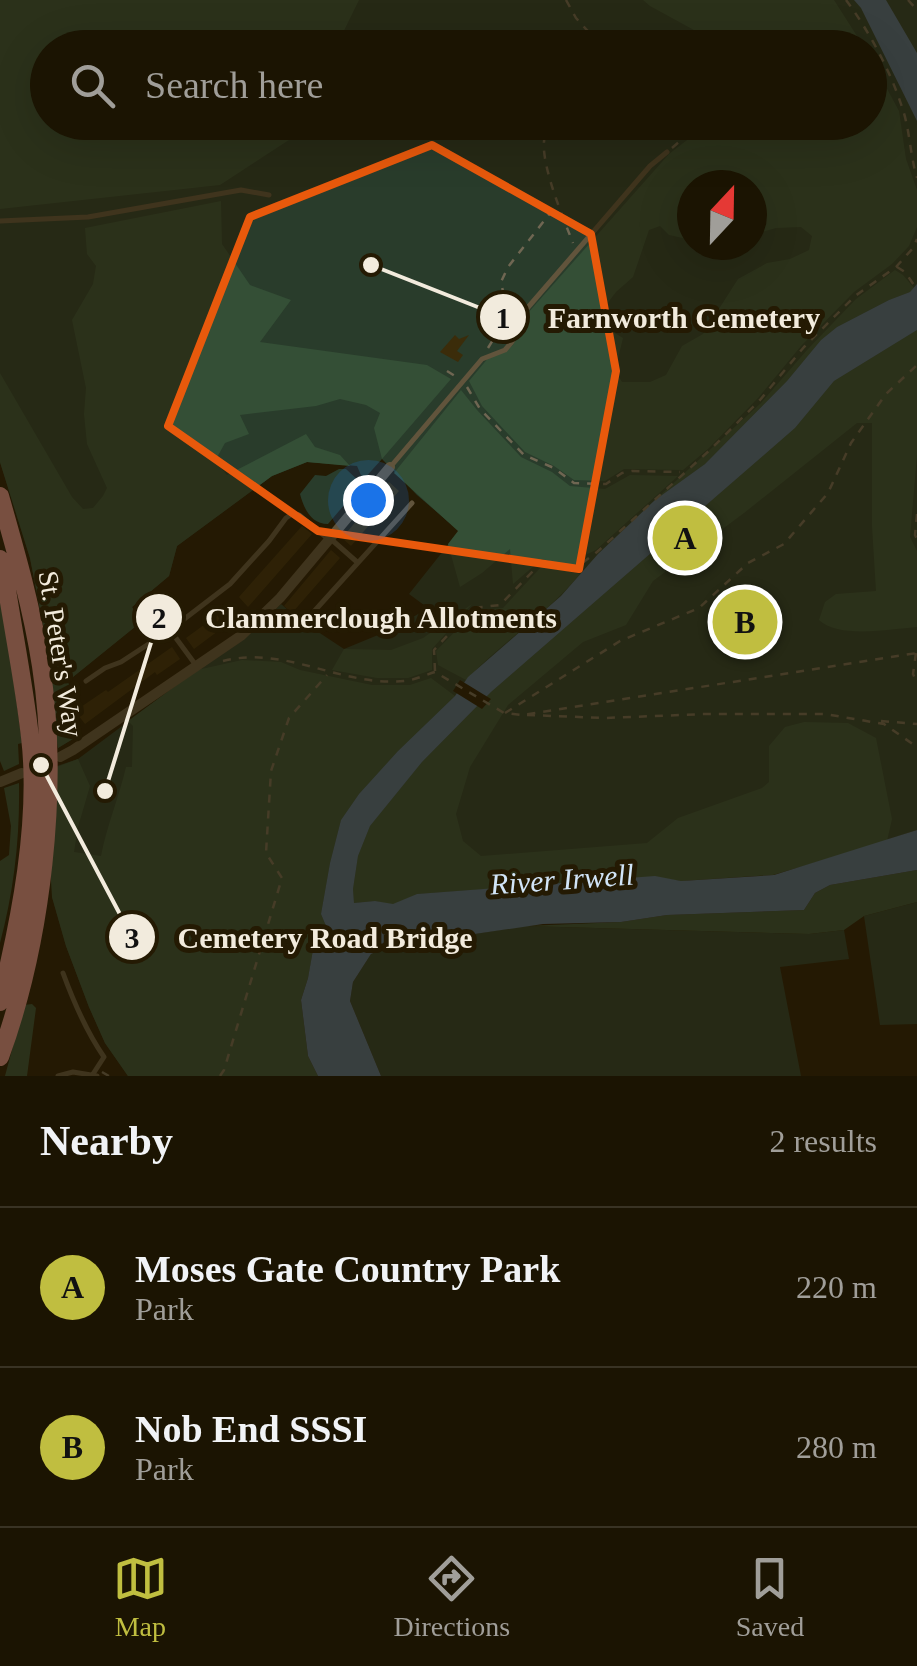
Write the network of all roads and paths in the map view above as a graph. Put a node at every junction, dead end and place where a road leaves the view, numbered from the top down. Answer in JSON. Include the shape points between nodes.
{"nodes":[{"id":1,"x":566,"y":0,"type":"edge"},
{"id":2,"x":846,"y":0,"type":"edge"},
{"id":3,"x":908,"y":0,"type":"edge"},
{"id":4,"x":917,"y":10,"type":"edge"},
{"id":5,"x":587,"y":30,"type":"edge"},
{"id":6,"x":865,"y":30,"type":"edge"},
{"id":7,"x":887,"y":73,"type":"edge"},
{"id":8,"x":544,"y":140,"type":"edge"},
{"id":9,"x":681,"y":140,"type":"edge"},
{"id":10,"x":668,"y":152,"type":"joint"},
{"id":11,"x":917,"y":178,"type":"edge"},
{"id":12,"x":270,"y":195,"type":"dead end"},
{"id":13,"x":558,"y":203,"type":"junction"},
{"id":14,"x":0,"y":220,"type":"edge"},
{"id":15,"x":917,"y":239,"type":"edge"},
{"id":16,"x":576,"y":250,"type":"junction"},
{"id":17,"x":896,"y":266,"type":"junction"},
{"id":18,"x":916,"y":288,"type":"edge"},
{"id":19,"x":524,"y":312,"type":"junction"},
{"id":20,"x":501,"y":327,"type":"junction"},
{"id":21,"x":482,"y":358,"type":"junction"},
{"id":22,"x":917,"y":365,"type":"edge"},
{"id":23,"x":446,"y":370,"type":"dead end"},
{"id":24,"x":463,"y":381,"type":"junction"},
{"id":25,"x":390,"y":467,"type":"joint"},
{"id":26,"x":684,"y":472,"type":"junction"},
{"id":27,"x":0,"y":496,"type":"edge"},
{"id":28,"x":412,"y":503,"type":"dead end"},
{"id":29,"x":917,"y":514,"type":"edge"},
{"id":30,"x":329,"y":538,"type":"junction"},
{"id":31,"x":917,"y":538,"type":"edge"},
{"id":32,"x":0,"y":559,"type":"edge"},
{"id":33,"x":358,"y":563,"type":"junction"},
{"id":34,"x":309,"y":617,"type":"dead end"},
{"id":35,"x":170,"y":630,"type":"junction"},
{"id":36,"x":917,"y":653,"type":"edge"},
{"id":37,"x":197,"y":666,"type":"junction"},
{"id":38,"x":328,"y":672,"type":"junction"},
{"id":39,"x":435,"y":672,"type":"junction"},
{"id":40,"x":86,"y":682,"type":"dead end"},
{"id":41,"x":917,"y":683,"type":"edge"},
{"id":42,"x":504,"y":713,"type":"junction"},
{"id":43,"x":522,"y":715,"type":"junction"},
{"id":44,"x":875,"y":721,"type":"junction"},
{"id":45,"x":917,"y":724,"type":"edge"},
{"id":46,"x":39,"y":735,"type":"junction"},
{"id":47,"x":917,"y":748,"type":"edge"},
{"id":48,"x":60,"y":757,"type":"dead end"},
{"id":49,"x":22,"y":773,"type":"dead end"},
{"id":50,"x":2,"y":778,"type":"edge"},
{"id":51,"x":41,"y":794,"type":"junction"},
{"id":52,"x":63,"y":973,"type":"dead end"},
{"id":53,"x":0,"y":1002,"type":"edge"},
{"id":54,"x":0,"y":1057,"type":"edge"},
{"id":55,"x":95,"y":1075,"type":"edge"},
{"id":56,"x":58,"y":1076,"type":"edge"},
{"id":57,"x":220,"y":1076,"type":"edge"}],
"edges":[{"from":1,"to":5,"type":"path"},
{"from":2,"to":6,"type":"path"},
{"from":3,"to":4,"type":"path"},
{"from":7,"to":11,"type":"path","via":[[903,109]]},
{"from":8,"to":13,"type":"path"},
{"from":9,"to":10,"type":"path"},
{"from":10,"to":16,"type":"lane"},
{"from":12,"to":14,"type":"lane","via":[[240,190],[88,217]]},
{"from":13,"to":16,"type":"path"},
{"from":13,"to":20,"type":"path","via":[[501,282]]},
{"from":15,"to":17,"type":"path"},
{"from":16,"to":19,"type":"lane"},
{"from":17,"to":18,"type":"path"},
{"from":17,"to":26,"type":"path","via":[[855,296]]},
{"from":19,"to":20,"type":"path"},
{"from":19,"to":21,"type":"lane","via":[[511,343]]},
{"from":20,"to":21,"type":"path"},
{"from":21,"to":24,"type":"lane"},
{"from":22,"to":42,"type":"path","via":[[886,394],[851,443],[828,493],[784,544],[748,563],[699,608],[620,641]]},
{"from":23,"to":24,"type":"path"},
{"from":24,"to":25,"type":"lane"},
{"from":24,"to":26,"type":"path","via":[[524,455],[574,483],[606,484],[622,472]]},
{"from":25,"to":30,"type":"street"},
{"from":26,"to":39,"type":"path","via":[[572,570],[540,565],[500,605],[473,608],[434,650]]},
{"from":27,"to":46,"type":"highway","name":"St. Peter's Way","via":[[41,668]]},
{"from":28,"to":33,"type":"lane"},
{"from":29,"to":31,"type":"path"},
{"from":30,"to":33,"type":"lane"},
{"from":30,"to":35,"type":"lane","via":[[292,514],[230,584]]},
{"from":30,"to":37,"type":"street","via":[[242,635]]},
{"from":32,"to":46,"type":"highway","name":"St. Peter's Way"},
{"from":33,"to":34,"type":"lane"},
{"from":35,"to":37,"type":"lane"},
{"from":35,"to":40,"type":"lane"},
{"from":36,"to":41,"type":"path"},
{"from":36,"to":43,"type":"path"},
{"from":37,"to":38,"type":"path","via":[[241,656],[284,658]]},
{"from":37,"to":48,"type":"street"},
{"from":38,"to":39,"type":"path","via":[[377,682]]},
{"from":38,"to":57,"type":"path","via":[[289,718],[271,772],[266,853],[282,878]]},
{"from":39,"to":42,"type":"path"},
{"from":42,"to":43,"type":"path"},
{"from":43,"to":44,"type":"path","via":[[825,714]]},
{"from":44,"to":45,"type":"path"},
{"from":44,"to":47,"type":"path"},
{"from":46,"to":51,"type":"highway","name":"St. Peter's Way"},
{"from":49,"to":50,"type":"street"},
{"from":51,"to":53,"type":"highway","name":"St. Peter's Way"},
{"from":51,"to":54,"type":"highway","name":"St. Peter's Way","via":[[38,906]]},
{"from":52,"to":55,"type":"lane","via":[[104,1057]]},
{"from":55,"to":56,"type":"lane"}]}
